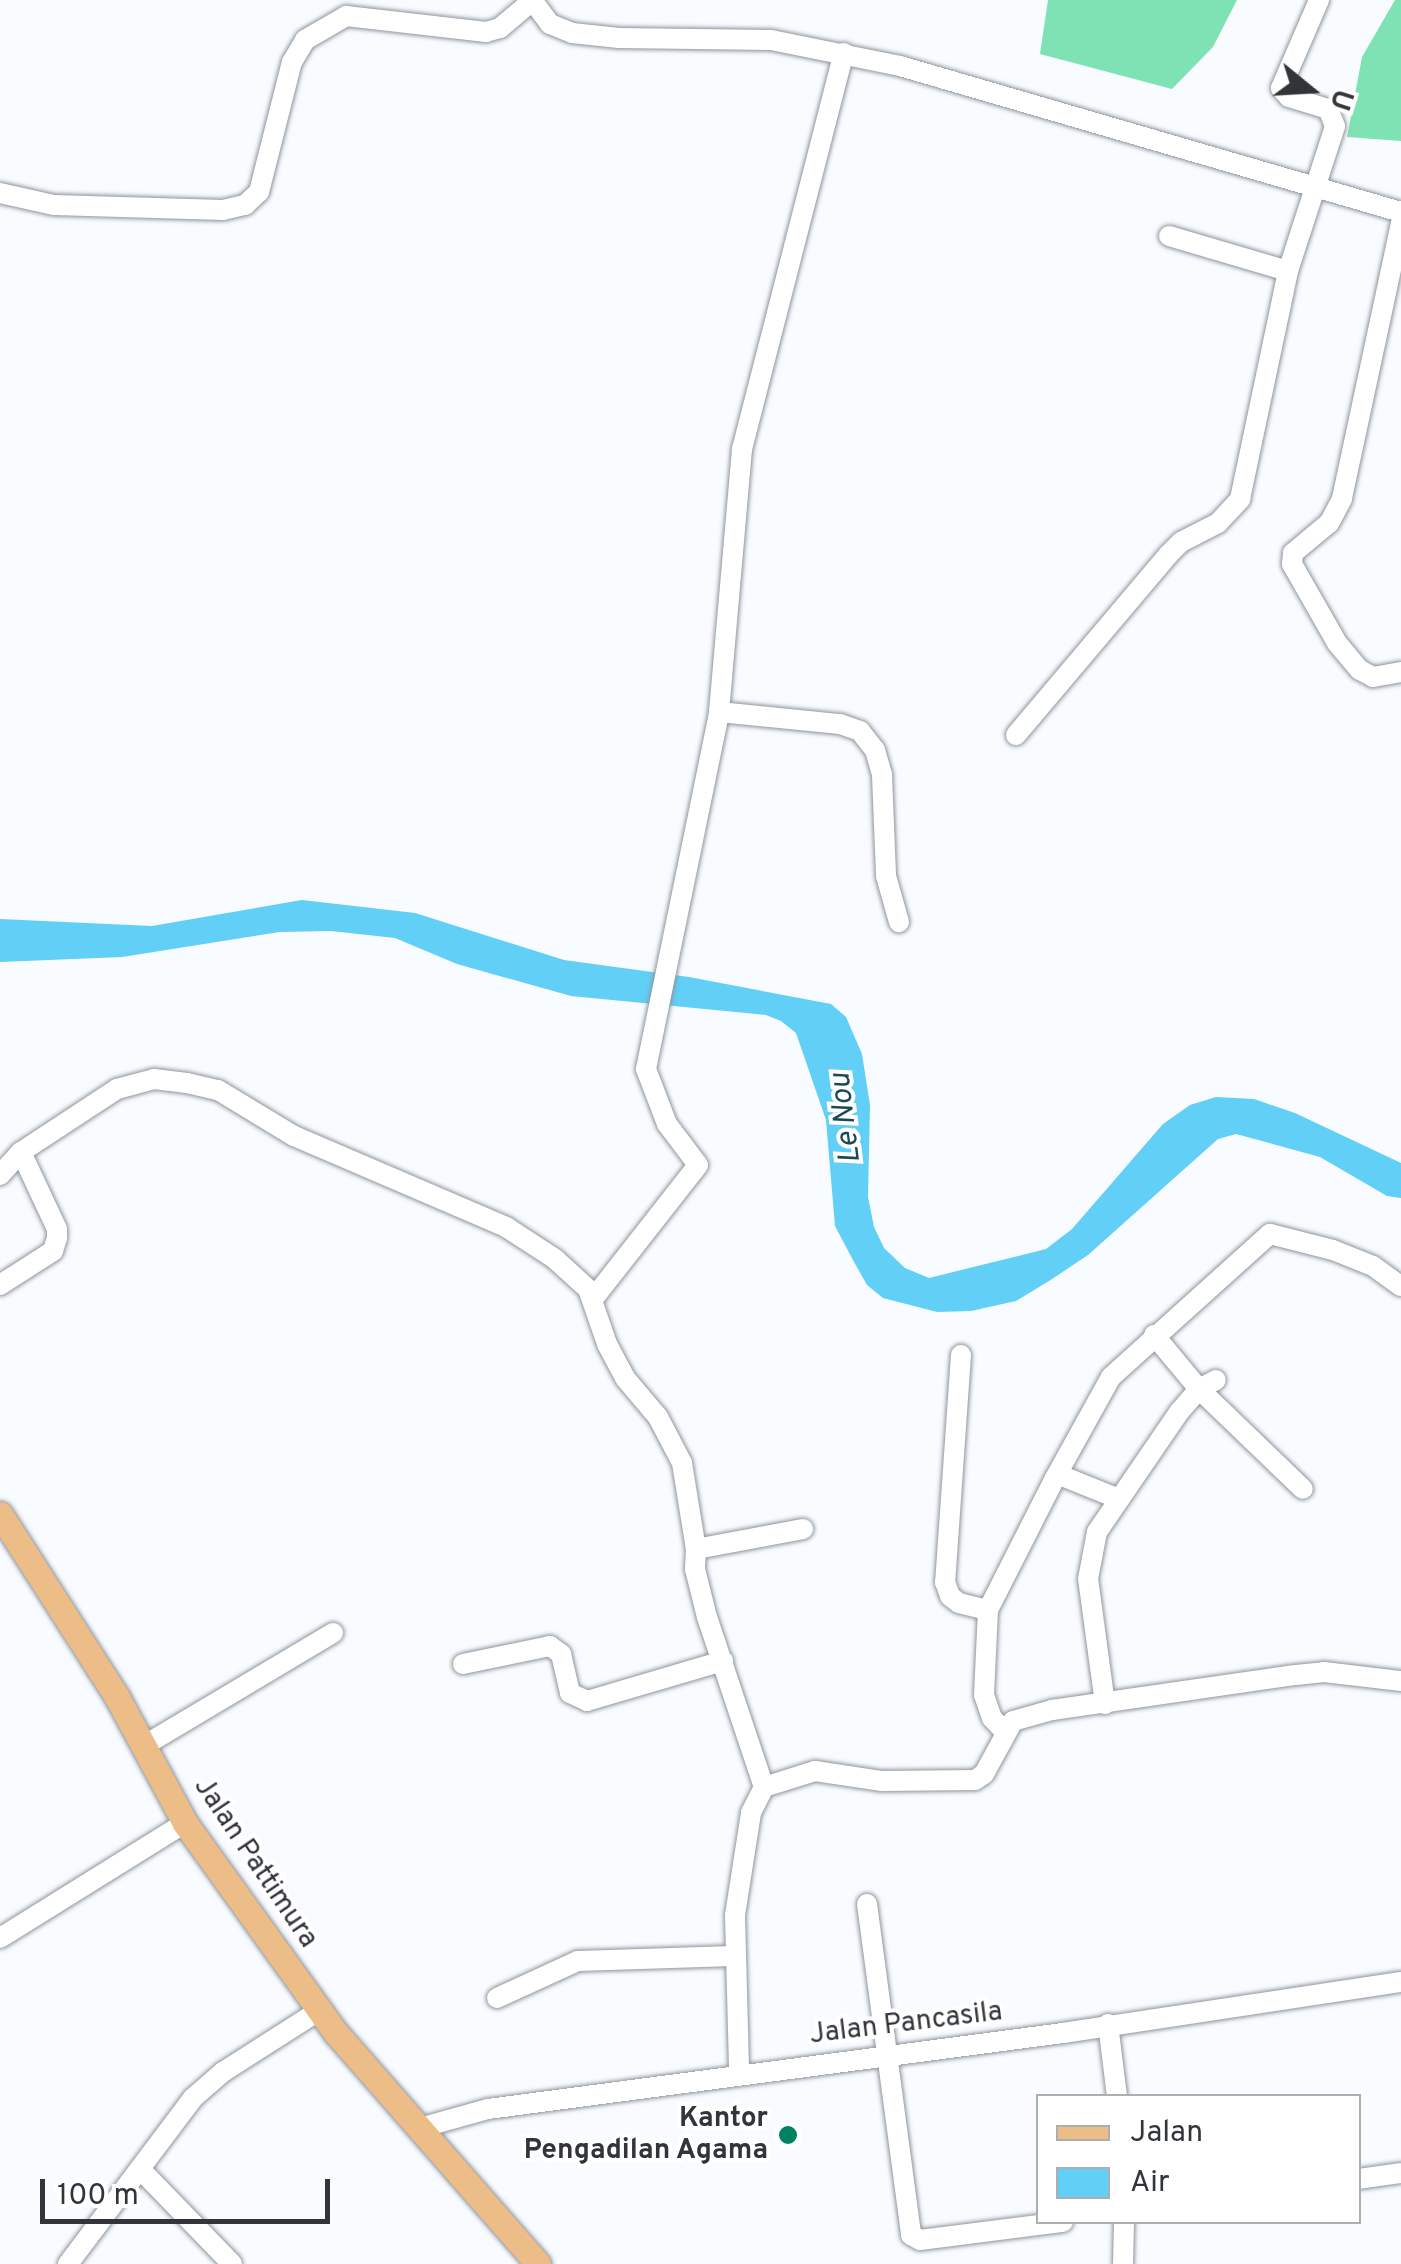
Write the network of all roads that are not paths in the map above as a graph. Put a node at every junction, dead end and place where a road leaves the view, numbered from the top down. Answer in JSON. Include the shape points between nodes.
{"nodes":[{"id":1,"x":1319,"y":0,"type":"edge"},
{"id":2,"x":532,"y":1,"type":"edge"},
{"id":3,"x":844,"y":53,"type":"junction"},
{"id":4,"x":1312,"y":188,"type":"junction"},
{"id":5,"x":0,"y":193,"type":"edge"},
{"id":6,"x":1401,"y":212,"type":"edge"},
{"id":7,"x":1401,"y":223,"type":"edge"},
{"id":8,"x":1169,"y":236,"type":"dead end"},
{"id":9,"x":1288,"y":271,"type":"junction"},
{"id":10,"x":1401,"y":672,"type":"edge"},
{"id":11,"x":719,"y":712,"type":"junction"},
{"id":12,"x":1016,"y":735,"type":"dead end"},
{"id":13,"x":899,"y":922,"type":"dead end"},
{"id":14,"x":21,"y":1152,"type":"junction"},
{"id":15,"x":0,"y":1175,"type":"edge"},
{"id":16,"x":0,"y":1285,"type":"edge"},
{"id":17,"x":1401,"y":1286,"type":"edge"},
{"id":18,"x":594,"y":1300,"type":"junction"},
{"id":19,"x":1154,"y":1335,"type":"junction"},
{"id":20,"x":962,"y":1355,"type":"dead end"},
{"id":21,"x":1208,"y":1384,"type":"junction"},
{"id":22,"x":1055,"y":1478,"type":"junction"},
{"id":23,"x":1303,"y":1490,"type":"dead end"},
{"id":24,"x":1119,"y":1499,"type":"junction"},
{"id":25,"x":0,"y":1515,"type":"edge"},
{"id":26,"x":803,"y":1529,"type":"dead end"},
{"id":27,"x":696,"y":1549,"type":"junction"},
{"id":28,"x":988,"y":1610,"type":"junction"},
{"id":29,"x":333,"y":1632,"type":"dead end"},
{"id":30,"x":723,"y":1661,"type":"junction"},
{"id":31,"x":463,"y":1664,"type":"dead end"},
{"id":32,"x":1401,"y":1681,"type":"edge"},
{"id":33,"x":1105,"y":1704,"type":"junction"},
{"id":34,"x":1004,"y":1731,"type":"junction"},
{"id":35,"x":145,"y":1745,"type":"junction"},
{"id":36,"x":764,"y":1787,"type":"junction"},
{"id":37,"x":185,"y":1823,"type":"junction"},
{"id":38,"x":867,"y":1904,"type":"dead end"},
{"id":39,"x":0,"y":1938,"type":"edge"},
{"id":40,"x":734,"y":1956,"type":"junction"},
{"id":41,"x":1401,"y":1982,"type":"edge"},
{"id":42,"x":498,"y":1998,"type":"dead end"},
{"id":43,"x":320,"y":2010,"type":"junction"},
{"id":44,"x":1108,"y":2024,"type":"junction"},
{"id":45,"x":889,"y":2054,"type":"junction"},
{"id":46,"x":739,"y":2072,"type":"junction"},
{"id":47,"x":1116,"y":2094,"type":"edge"},
{"id":48,"x":420,"y":2128,"type":"junction"},
{"id":49,"x":140,"y":2168,"type":"junction"},
{"id":50,"x":1401,"y":2173,"type":"edge"},
{"id":51,"x":1361,"y":2179,"type":"edge"},
{"id":52,"x":1045,"y":2224,"type":"edge"},
{"id":53,"x":1124,"y":2224,"type":"edge"},
{"id":54,"x":68,"y":2264,"type":"edge"},
{"id":55,"x":232,"y":2264,"type":"edge"},
{"id":56,"x":538,"y":2264,"type":"edge"},
{"id":57,"x":1123,"y":2264,"type":"edge"}],
"edges":[{"from":1,"to":4,"type":"street","via":[[1281,88],[1335,118]]},
{"from":2,"to":3,"type":"street","via":[[550,24],[572,33],[771,40]]},
{"from":2,"to":5,"type":"street","via":[[486,32],[346,16],[305,40],[292,62],[259,192],[246,206],[54,205]]},
{"from":3,"to":4,"type":"street"},
{"from":3,"to":11,"type":"street","via":[[742,448]]},
{"from":4,"to":6,"type":"street"},
{"from":4,"to":9,"type":"street"},
{"from":7,"to":10,"type":"street","via":[[1342,499],[1329,523],[1293,553],[1292,564],[1360,670],[1373,677]]},
{"from":8,"to":9,"type":"street"},
{"from":9,"to":12,"type":"street","via":[[1240,499],[1218,523],[1168,555]]},
{"from":11,"to":13,"type":"street","via":[[840,724],[860,732],[875,750],[882,775],[886,876]]},
{"from":11,"to":18,"type":"street","via":[[646,1069],[668,1124],[698,1165]]},
{"from":14,"to":15,"type":"street"},
{"from":14,"to":16,"type":"street","via":[[56,1238],[53,1251]]},
{"from":14,"to":18,"type":"street","via":[[117,1089],[154,1079],[218,1090],[294,1136],[506,1227],[554,1258]]},
{"from":17,"to":19,"type":"street","via":[[1347,1256],[1273,1233]]},
{"from":18,"to":27,"type":"street","via":[[607,1344],[682,1463]]},
{"from":19,"to":21,"type":"street"},
{"from":19,"to":22,"type":"street","via":[[1105,1384]]},
{"from":20,"to":28,"type":"street","via":[[945,1582],[959,1603]]},
{"from":21,"to":23,"type":"street"},
{"from":21,"to":24,"type":"street"},
{"from":22,"to":24,"type":"street"},
{"from":22,"to":28,"type":"street"},
{"from":24,"to":33,"type":"street","via":[[1097,1532],[1088,1580]]},
{"from":25,"to":35,"type":"main road","name":"Jalan Pattimura"},
{"from":26,"to":27,"type":"street"},
{"from":27,"to":30,"type":"street","via":[[695,1569]]},
{"from":28,"to":34,"type":"street","via":[[984,1694]]},
{"from":29,"to":35,"type":"street"},
{"from":30,"to":31,"type":"street","via":[[586,1701],[570,1693],[561,1654],[550,1646]]},
{"from":30,"to":36,"type":"street"},
{"from":32,"to":33,"type":"street","via":[[1296,1674]]},
{"from":33,"to":34,"type":"street","via":[[1052,1710]]},
{"from":34,"to":36,"type":"street","via":[[975,1780],[882,1781],[815,1772]]},
{"from":35,"to":37,"type":"main road","name":"Jalan Pattimura"},
{"from":36,"to":40,"type":"street","via":[[751,1812]]},
{"from":37,"to":39,"type":"street"},
{"from":37,"to":43,"type":"main road","name":"Jalan Pattimura"},
{"from":38,"to":45,"type":"street"},
{"from":40,"to":42,"type":"street","via":[[578,1962]]},
{"from":40,"to":46,"type":"street"},
{"from":41,"to":44,"type":"street","name":"Jalan Pancasila"},
{"from":43,"to":48,"type":"main road","name":"Jalan Pattimura"},
{"from":43,"to":49,"type":"street","via":[[206,2085]]},
{"from":44,"to":45,"type":"street","name":"Jalan Pancasila"},
{"from":44,"to":47,"type":"street"},
{"from":45,"to":46,"type":"street","name":"Jalan Pancasila"},
{"from":45,"to":52,"type":"street","via":[[914,2238]]},
{"from":46,"to":48,"type":"street","name":"Jalan Pancasila","via":[[488,2109]]},
{"from":48,"to":56,"type":"main road","name":"Jalan Pattimura"},
{"from":49,"to":54,"type":"street"},
{"from":49,"to":55,"type":"street"},
{"from":50,"to":51,"type":"street"},
{"from":53,"to":57,"type":"street"}]}
